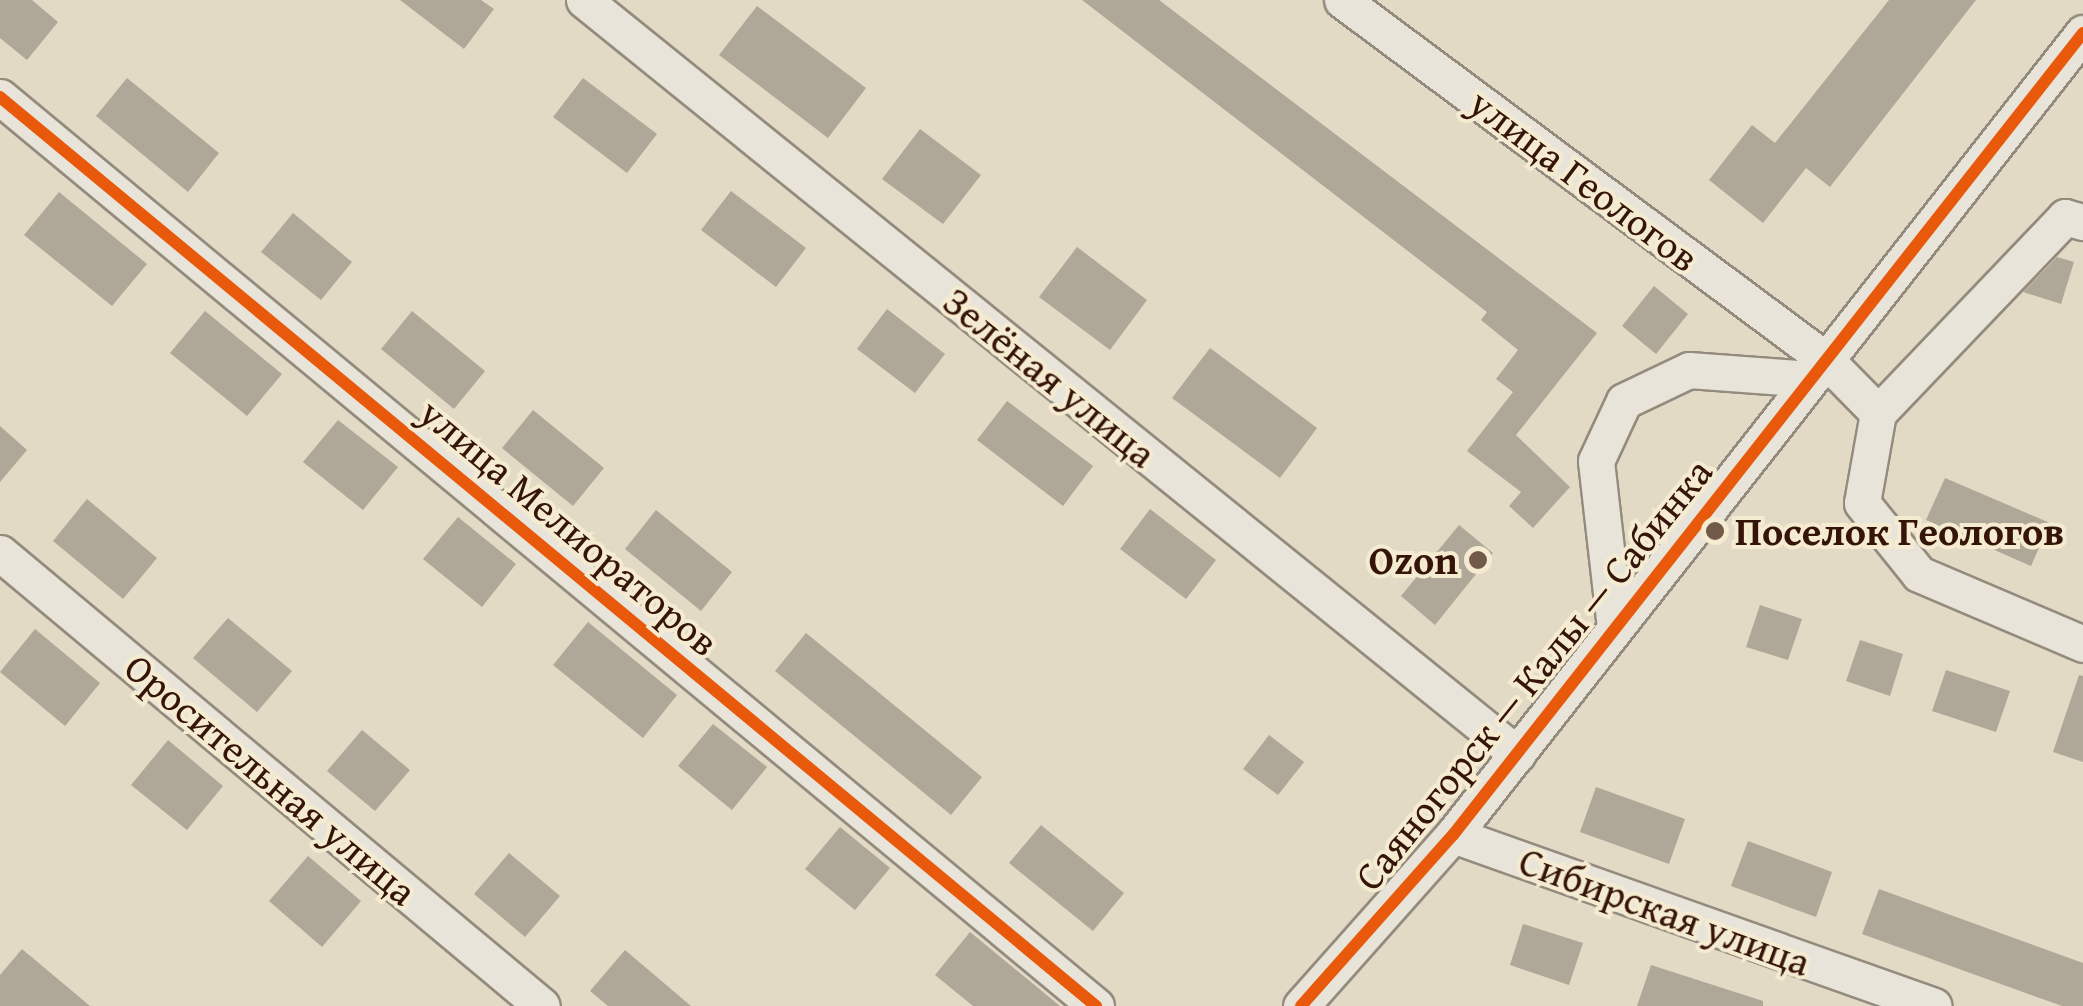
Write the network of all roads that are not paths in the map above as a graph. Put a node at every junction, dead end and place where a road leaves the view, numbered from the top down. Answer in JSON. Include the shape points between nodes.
{"nodes":[{"id":1,"x":584,"y":0,"type":"edge"},
{"id":2,"x":1342,"y":0,"type":"edge"},
{"id":3,"x":2083,"y":33,"type":"edge"},
{"id":4,"x":0,"y":98,"type":"edge"},
{"id":5,"x":2083,"y":222,"type":"edge"},
{"id":6,"x":1819,"y":369,"type":"junction"},
{"id":7,"x":1878,"y":414,"type":"junction"},
{"id":8,"x":0,"y":552,"type":"edge"},
{"id":9,"x":1616,"y":628,"type":"junction"},
{"id":10,"x":2083,"y":644,"type":"edge"},
{"id":11,"x":1516,"y":754,"type":"junction"},
{"id":12,"x":1453,"y":835,"type":"junction"},
{"id":13,"x":542,"y":1006,"type":"edge"},
{"id":14,"x":1096,"y":1006,"type":"edge"},
{"id":15,"x":1301,"y":1006,"type":"edge"},
{"id":16,"x":1934,"y":1006,"type":"edge"}],
"edges":[{"from":1,"to":11,"type":"street","name":"Зелёная улица"},
{"from":2,"to":6,"type":"street","name":"улица Геологов"},
{"from":3,"to":6,"type":"street","name":"Саяногорск — Калы — Сабинка"},
{"from":4,"to":14,"type":"street","name":"улица Мелиораторов"},
{"from":5,"to":7,"type":"street","via":[[2065,217]]},
{"from":6,"to":7,"type":"street","name":"улица Геологов"},
{"from":6,"to":9,"type":"street","name":"Саяногорск — Калы — Сабинка"},
{"from":6,"to":9,"type":"street","via":[[1690,370],[1624,401],[1596,461]]},
{"from":7,"to":10,"type":"street","via":[[1862,503],[1919,574]]},
{"from":8,"to":13,"type":"street","name":"Оросительная улица"},
{"from":9,"to":11,"type":"street","name":"Саяногорск — Калы — Сабинка"},
{"from":11,"to":12,"type":"street","name":"Саяногорск — Калы — Сабинка"},
{"from":12,"to":15,"type":"street","name":"Саяногорск — Калы — Сабинка"},
{"from":12,"to":16,"type":"street","name":"Сибирская улица"}]}
